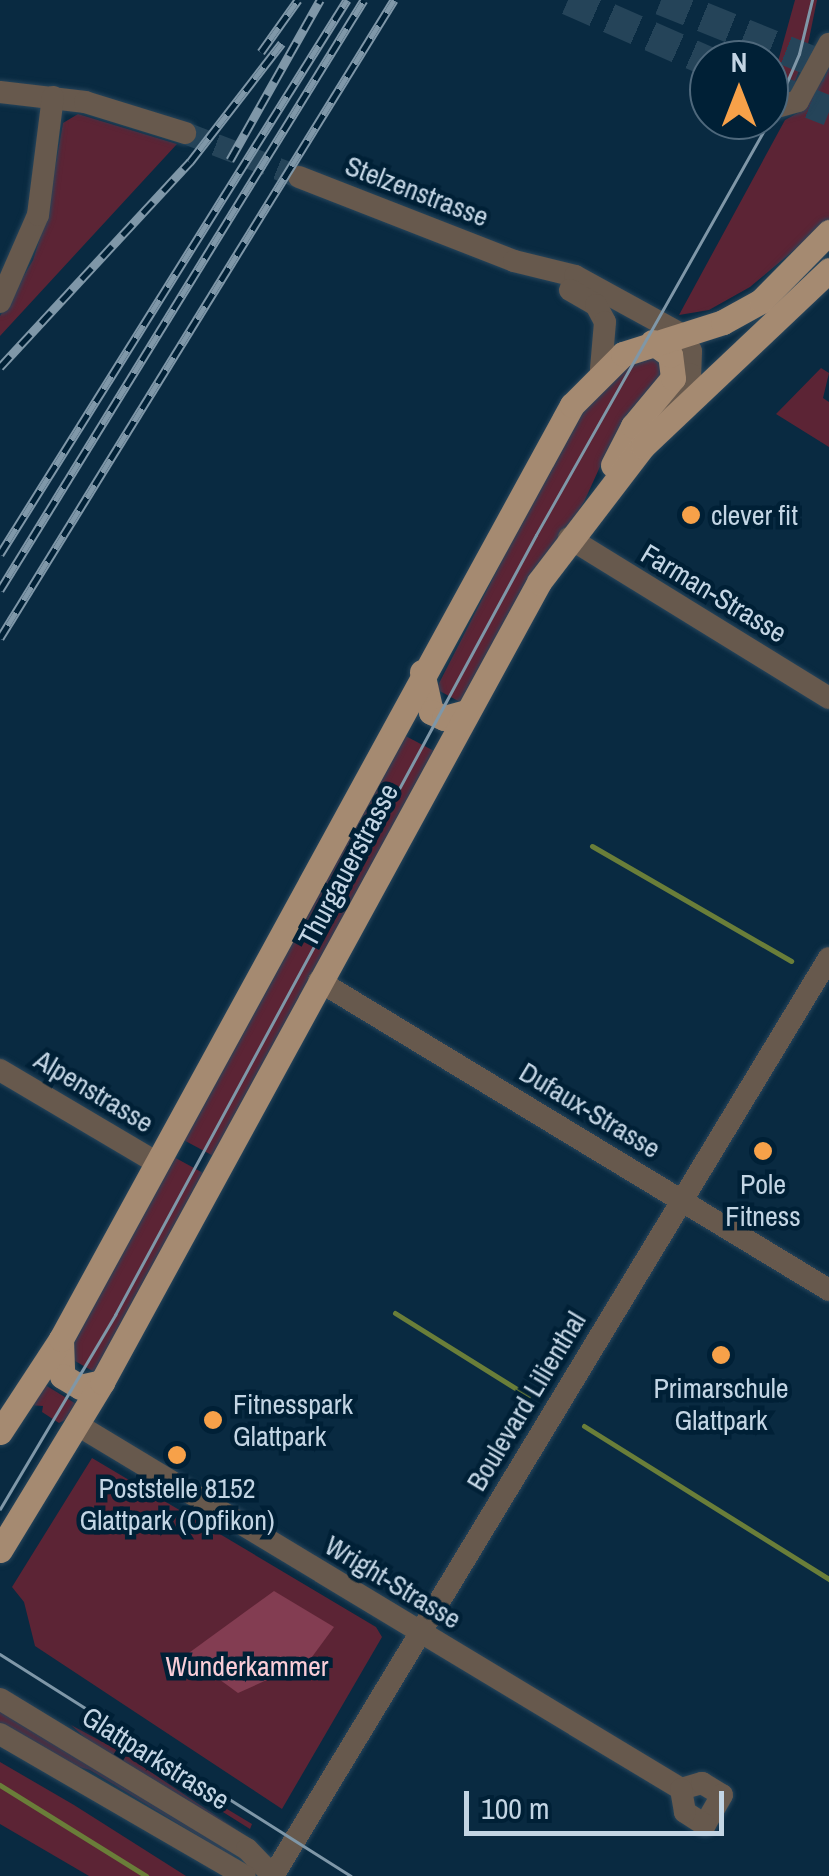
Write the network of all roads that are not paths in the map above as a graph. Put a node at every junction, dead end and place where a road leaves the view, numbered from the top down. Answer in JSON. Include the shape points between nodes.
{"nodes":[{"id":1,"x":829,"y":44,"type":"edge"},
{"id":2,"x":0,"y":92,"type":"edge"},
{"id":3,"x":53,"y":97,"type":"junction"},
{"id":4,"x":789,"y":103,"type":"edge"},
{"id":5,"x":185,"y":133,"type":"tunnel mouth"},
{"id":6,"x":299,"y":177,"type":"tunnel mouth"},
{"id":7,"x":829,"y":232,"type":"edge"},
{"id":8,"x":514,"y":261,"type":"junction"},
{"id":9,"x":829,"y":270,"type":"edge"},
{"id":10,"x":0,"y":302,"type":"edge"},
{"id":11,"x":681,"y":334,"type":"junction"},
{"id":12,"x":652,"y":342,"type":"junction"},
{"id":13,"x":602,"y":369,"type":"junction"},
{"id":14,"x":626,"y":447,"type":"junction"},
{"id":15,"x":602,"y":493,"type":"junction"},
{"id":16,"x":569,"y":538,"type":"junction"},
{"id":17,"x":422,"y":672,"type":"junction"},
{"id":18,"x":829,"y":698,"type":"edge"},
{"id":19,"x":463,"y":713,"type":"junction"},
{"id":20,"x":829,"y":958,"type":"edge"},
{"id":21,"x":319,"y":981,"type":"junction"},
{"id":22,"x":0,"y":1070,"type":"edge"},
{"id":23,"x":157,"y":1164,"type":"junction"},
{"id":24,"x":682,"y":1202,"type":"junction"},
{"id":25,"x":829,"y":1290,"type":"edge"},
{"id":26,"x":60,"y":1339,"type":"junction"},
{"id":27,"x":102,"y":1382,"type":"junction"},
{"id":28,"x":76,"y":1424,"type":"junction"},
{"id":29,"x":0,"y":1432,"type":"edge"},
{"id":30,"x":0,"y":1550,"type":"edge"},
{"id":31,"x":420,"y":1633,"type":"junction"},
{"id":32,"x":0,"y":1699,"type":"edge"},
{"id":33,"x":0,"y":1734,"type":"edge"},
{"id":34,"x":681,"y":1789,"type":"dead end"},
{"id":35,"x":245,"y":1876,"type":"edge"},
{"id":36,"x":273,"y":1876,"type":"edge"}],
"edges":[{"from":1,"to":4,"type":"street","via":[[798,101]]},
{"from":2,"to":3,"type":"street"},
{"from":3,"to":5,"type":"street","via":[[114,108]]},
{"from":3,"to":10,"type":"street","via":[[38,215]]},
{"from":6,"to":8,"type":"street","name":"Stelzenstrasse"},
{"from":7,"to":11,"type":"main road","name":"Thurgauerstrasse","via":[[761,300],[723,322]]},
{"from":8,"to":11,"type":"street","name":"Stelzenstrasse","via":[[574,276]]},
{"from":8,"to":13,"type":"street","name":"Stelzenstrasse","via":[[596,306],[606,332]]},
{"from":9,"to":15,"type":"main road","name":"Thurgauerstrasse","via":[[684,402]]},
{"from":11,"to":12,"type":"main road","name":"Thurgauerstrasse"},
{"from":11,"to":14,"type":"street","via":[[692,351],[686,384]]},
{"from":12,"to":13,"type":"main road","name":"Thurgauerstrasse"},
{"from":12,"to":14,"type":"main road","via":[[670,355],[674,378],[633,426]]},
{"from":13,"to":17,"type":"main road","name":"Thurgauerstrasse","via":[[572,405]]},
{"from":14,"to":15,"type":"main road"},
{"from":15,"to":16,"type":"main road","name":"Thurgauerstrasse"},
{"from":16,"to":18,"type":"street","name":"Farman-Strasse"},
{"from":16,"to":19,"type":"main road","name":"Thurgauerstrasse"},
{"from":17,"to":19,"type":"main road","via":[[434,715]]},
{"from":17,"to":23,"type":"main road","name":"Thurgauerstrasse"},
{"from":19,"to":21,"type":"main road","name":"Thurgauerstrasse"},
{"from":20,"to":24,"type":"street","name":"Boulevard Lilienthal"},
{"from":21,"to":24,"type":"street","name":"Dufaux-Strasse"},
{"from":21,"to":27,"type":"main road","name":"Thurgauerstrasse"},
{"from":22,"to":23,"type":"street","name":"Alpenstrasse"},
{"from":23,"to":26,"type":"main road","name":"Thurgauerstrasse"},
{"from":24,"to":25,"type":"street","name":"Dufaux-Strasse"},
{"from":24,"to":31,"type":"street","name":"Boulevard Lilienthal"},
{"from":26,"to":27,"type":"main road","via":[[62,1376],[80,1387]]},
{"from":26,"to":29,"type":"main road","name":"Thurgauerstrasse"},
{"from":27,"to":28,"type":"main road","name":"Thurgauerstrasse"},
{"from":28,"to":30,"type":"main road","name":"Thurgauerstrasse"},
{"from":28,"to":31,"type":"street","name":"Wright-Strasse"},
{"from":31,"to":34,"type":"street","name":"Wright-Strasse"},
{"from":31,"to":36,"type":"street","name":"Boulevard Lilienthal"},
{"from":32,"to":36,"type":"street","name":"Glattparkstrasse","via":[[247,1850]]},
{"from":33,"to":35,"type":"street","name":"Glattparkstrasse"}]}
